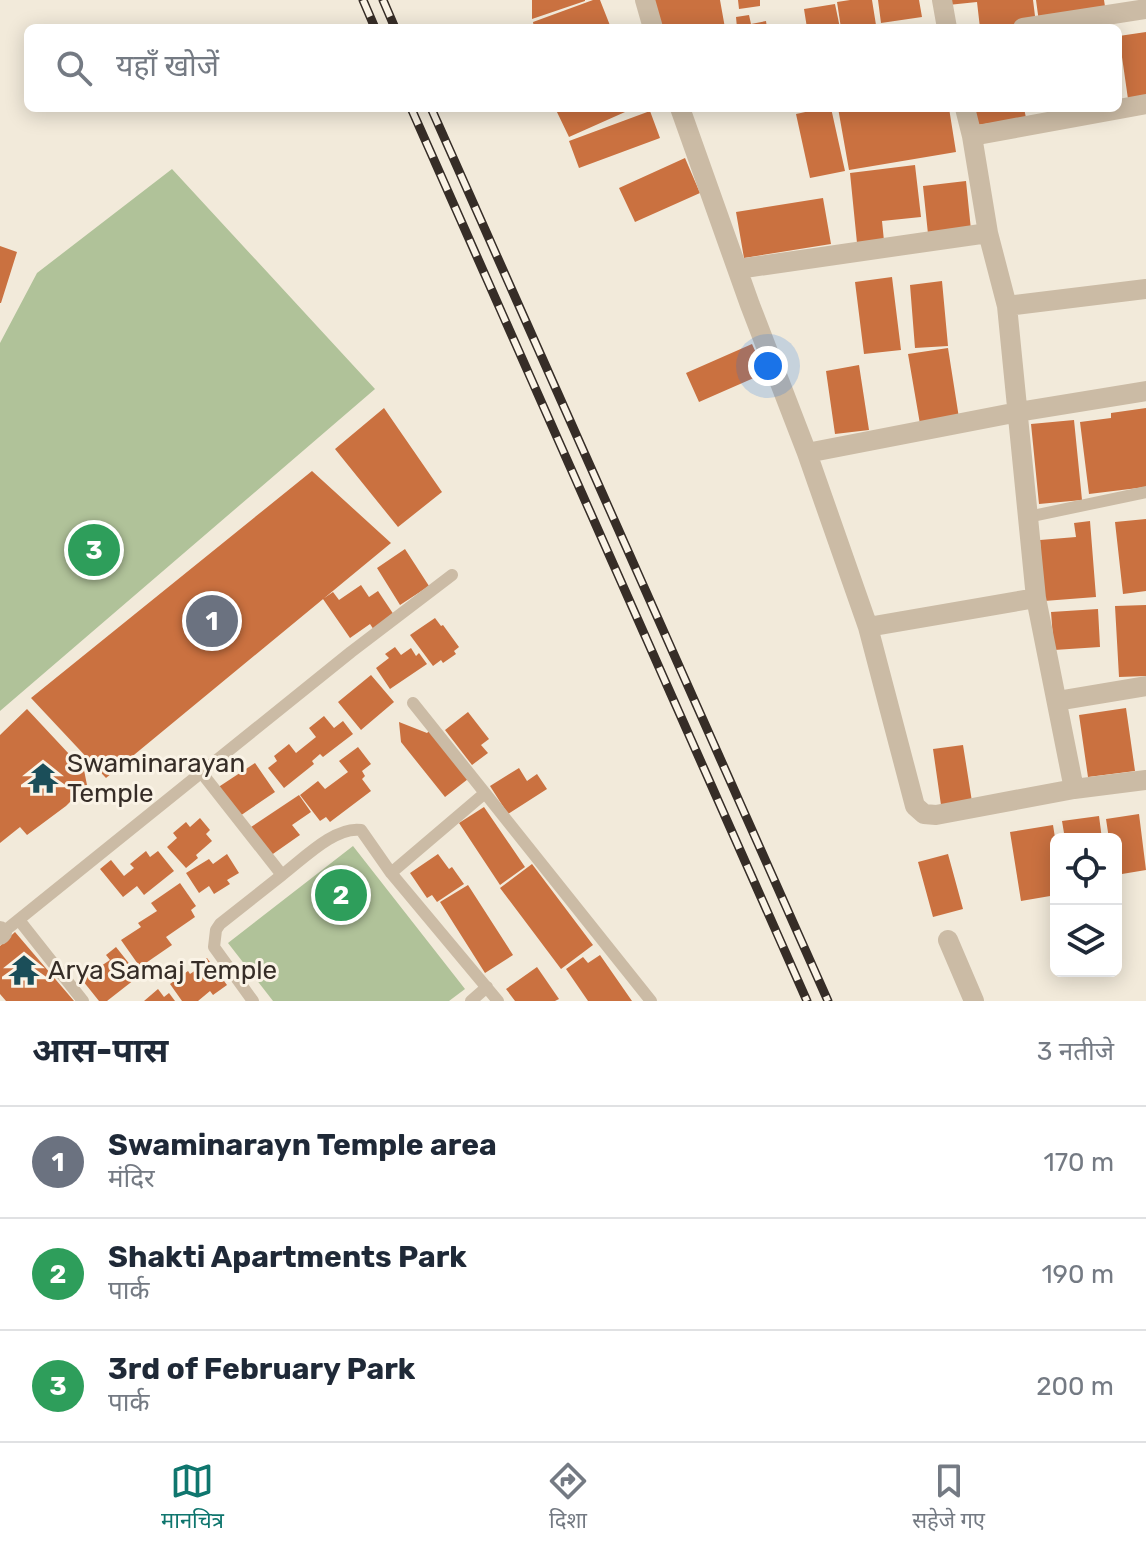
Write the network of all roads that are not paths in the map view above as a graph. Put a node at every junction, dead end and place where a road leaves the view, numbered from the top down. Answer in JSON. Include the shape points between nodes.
{"nodes":[{"id":1,"x":645,"y":0,"type":"edge"},
{"id":2,"x":942,"y":0,"type":"edge"},
{"id":3,"x":1146,"y":9,"type":"edge"},
{"id":4,"x":652,"y":24,"type":"edge"},
{"id":5,"x":946,"y":24,"type":"edge"},
{"id":6,"x":1049,"y":24,"type":"edge"},
{"id":7,"x":1146,"y":104,"type":"edge"},
{"id":8,"x":1122,"y":108,"type":"edge"},
{"id":9,"x":681,"y":112,"type":"edge"},
{"id":10,"x":966,"y":112,"type":"edge"},
{"id":11,"x":1102,"y":112,"type":"edge"},
{"id":12,"x":972,"y":136,"type":"junction"},
{"id":13,"x":988,"y":233,"type":"junction"},
{"id":14,"x":738,"y":269,"type":"junction"},
{"id":15,"x":1146,"y":289,"type":"edge"},
{"id":16,"x":1007,"y":306,"type":"junction"},
{"id":17,"x":1146,"y":391,"type":"edge"},
{"id":18,"x":1018,"y":412,"type":"junction"},
{"id":19,"x":807,"y":453,"type":"junction"},
{"id":20,"x":1146,"y":492,"type":"edge"},
{"id":21,"x":1028,"y":517,"type":"junction"},
{"id":22,"x":452,"y":575,"type":"dead end"},
{"id":23,"x":1036,"y":598,"type":"junction"},
{"id":24,"x":868,"y":627,"type":"junction"},
{"id":25,"x":1146,"y":686,"type":"edge"},
{"id":26,"x":1057,"y":701,"type":"junction"},
{"id":27,"x":413,"y":703,"type":"dead end"},
{"id":28,"x":201,"y":772,"type":"junction"},
{"id":29,"x":1146,"y":780,"type":"edge"},
{"id":30,"x":1074,"y":789,"type":"junction"},
{"id":31,"x":485,"y":793,"type":"junction"},
{"id":32,"x":391,"y":873,"type":"junction"},
{"id":33,"x":282,"y":875,"type":"junction"},
{"id":34,"x":19,"y":920,"type":"junction"},
{"id":35,"x":1,"y":933,"type":"edge"},
{"id":36,"x":948,"y":940,"type":"dead end"},
{"id":37,"x":487,"y":987,"type":"junction"},
{"id":38,"x":83,"y":1001,"type":"edge"},
{"id":39,"x":253,"y":1001,"type":"edge"},
{"id":40,"x":471,"y":1001,"type":"edge"},
{"id":41,"x":498,"y":1001,"type":"edge"},
{"id":42,"x":651,"y":1001,"type":"edge"},
{"id":43,"x":974,"y":1001,"type":"edge"}],
"edges":[{"from":1,"to":4,"type":"street"},
{"from":2,"to":5,"type":"street"},
{"from":3,"to":6,"type":"street"},
{"from":7,"to":8,"type":"street"},
{"from":9,"to":14,"type":"street"},
{"from":10,"to":12,"type":"street"},
{"from":11,"to":12,"type":"street"},
{"from":12,"to":13,"type":"street"},
{"from":13,"to":14,"type":"street"},
{"from":13,"to":16,"type":"street"},
{"from":14,"to":19,"type":"street"},
{"from":15,"to":16,"type":"street"},
{"from":16,"to":18,"type":"street"},
{"from":17,"to":18,"type":"street"},
{"from":18,"to":19,"type":"street"},
{"from":18,"to":21,"type":"street"},
{"from":19,"to":24,"type":"street"},
{"from":20,"to":21,"type":"lane"},
{"from":21,"to":23,"type":"street"},
{"from":22,"to":28,"type":"lane"},
{"from":23,"to":24,"type":"street"},
{"from":23,"to":26,"type":"street"},
{"from":24,"to":30,"type":"street","via":[[910,792],[924,814]]},
{"from":25,"to":26,"type":"street"},
{"from":26,"to":30,"type":"street"},
{"from":27,"to":31,"type":"lane"},
{"from":28,"to":33,"type":"lane"},
{"from":28,"to":34,"type":"lane"},
{"from":29,"to":30,"type":"street"},
{"from":31,"to":32,"type":"lane"},
{"from":31,"to":42,"type":"lane"},
{"from":32,"to":33,"type":"lane","via":[[361,830],[354,829],[336,833]]},
{"from":32,"to":37,"type":"lane"},
{"from":33,"to":39,"type":"lane","via":[[216,930],[214,947]]},
{"from":34,"to":35,"type":"lane"},
{"from":34,"to":38,"type":"lane"},
{"from":36,"to":43,"type":"street"},
{"from":37,"to":40,"type":"lane"},
{"from":37,"to":41,"type":"lane"}]}
